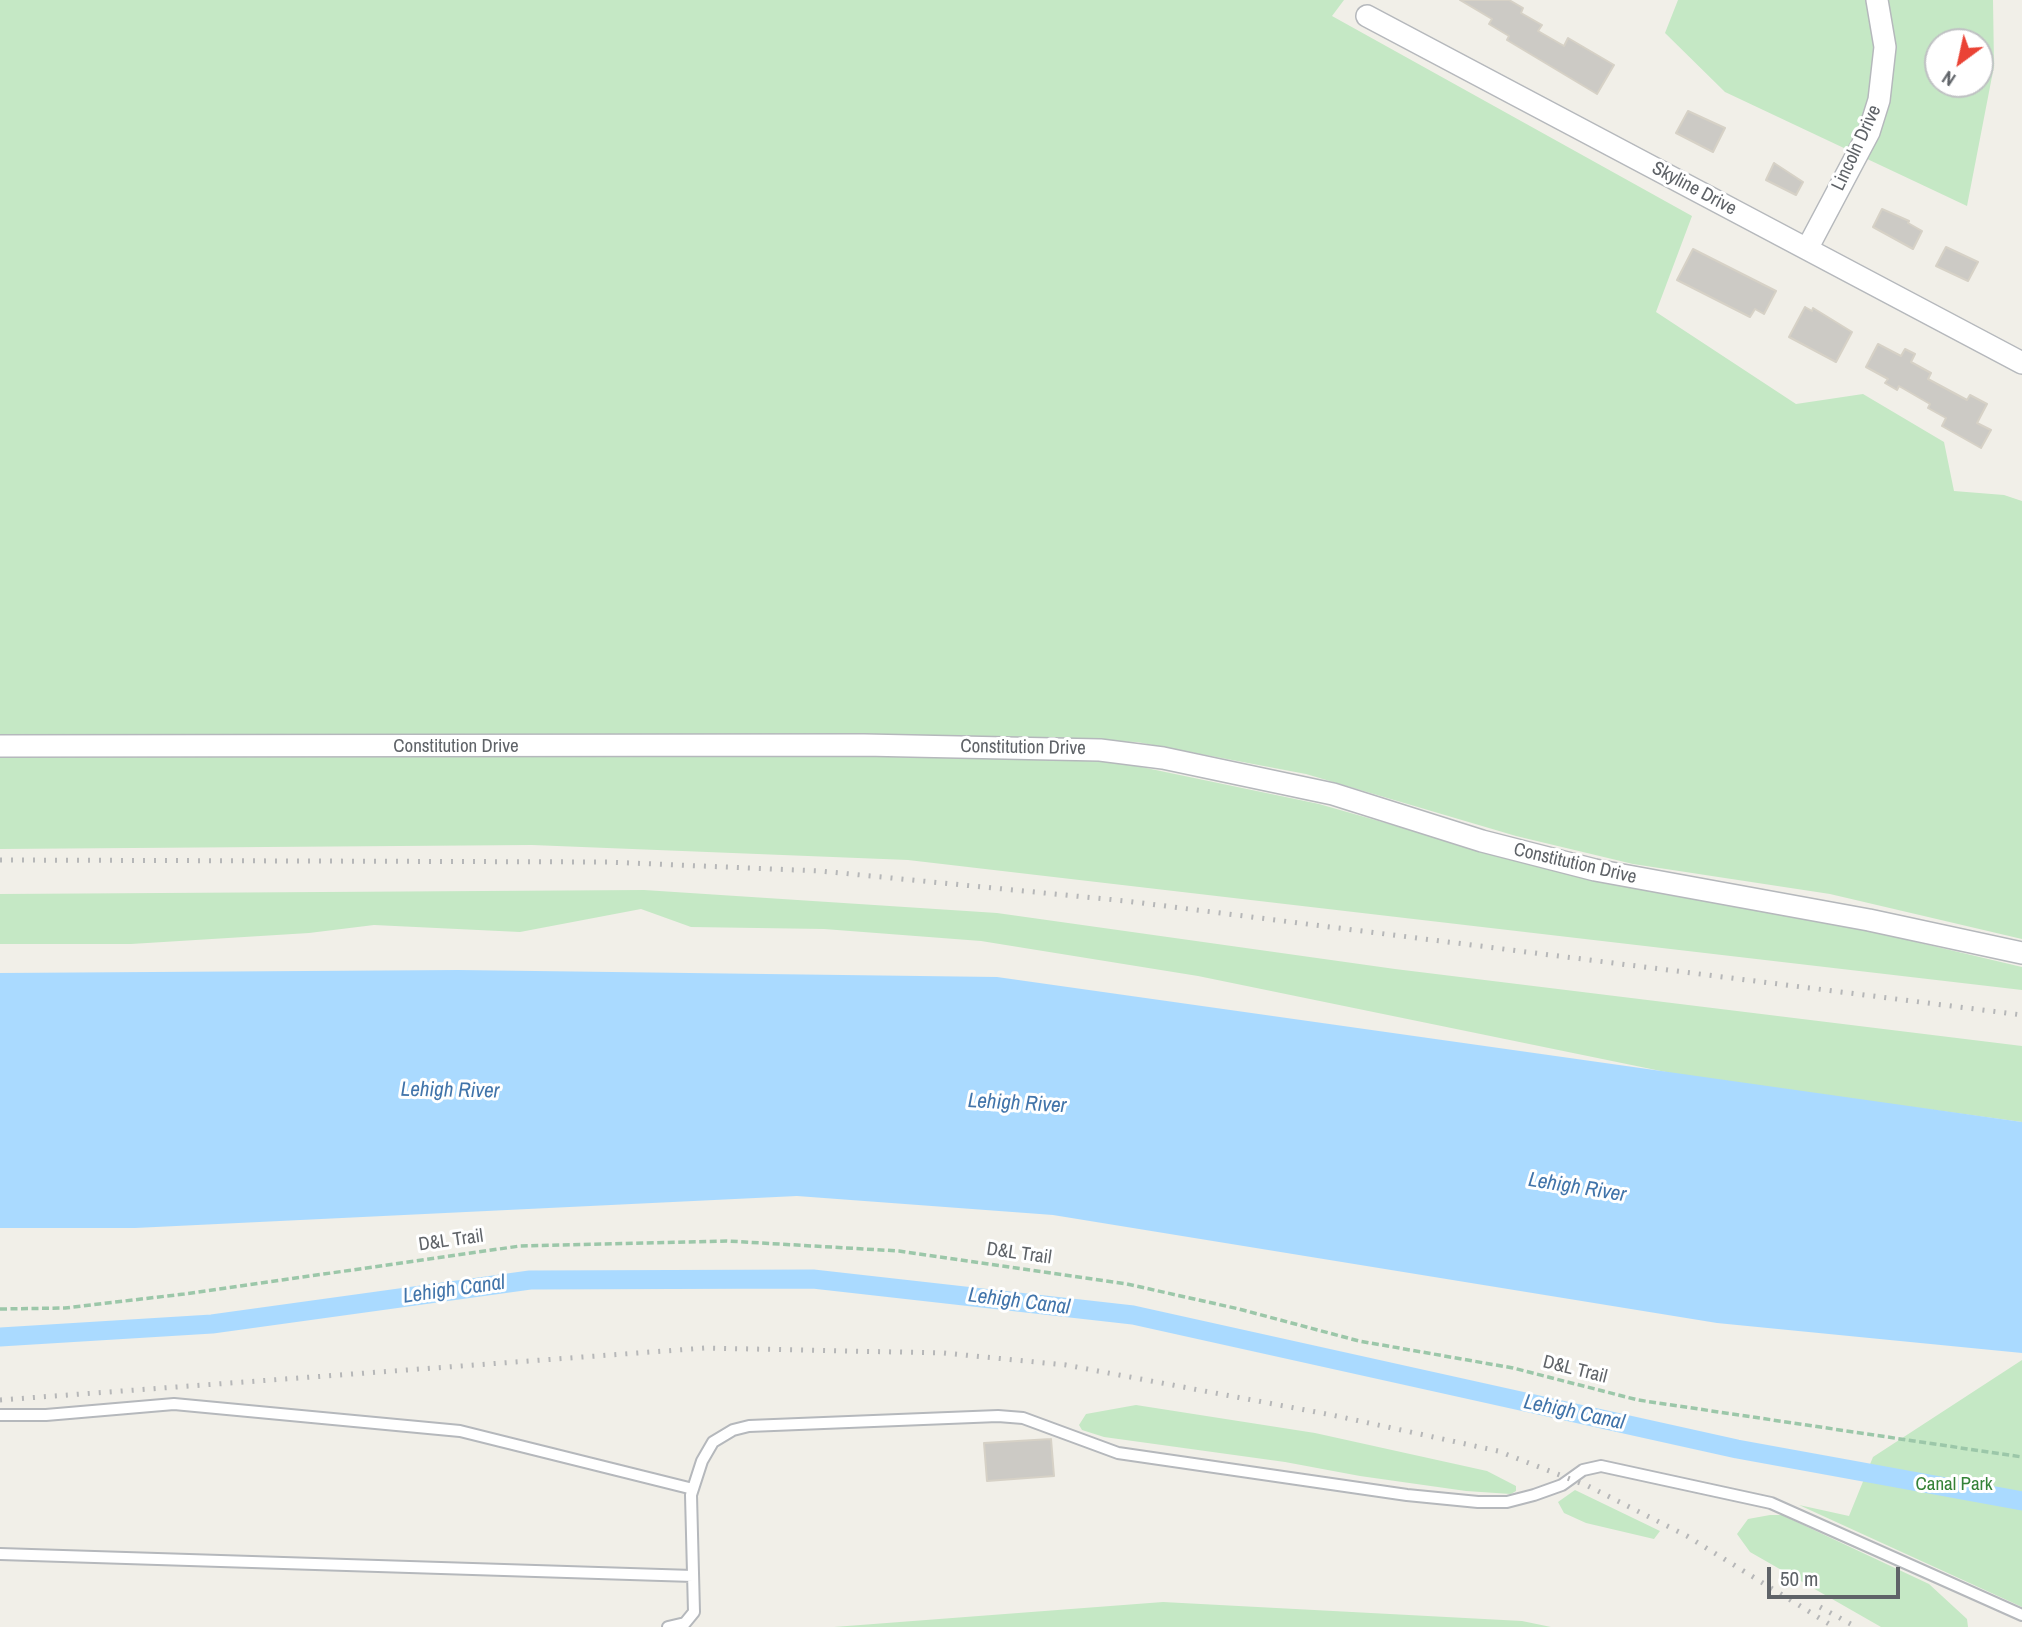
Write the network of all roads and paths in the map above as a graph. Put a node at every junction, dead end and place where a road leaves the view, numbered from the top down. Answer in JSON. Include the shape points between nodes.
{"nodes":[{"id":1,"x":1877,"y":0,"type":"edge"},
{"id":2,"x":1367,"y":16,"type":"dead end"},
{"id":3,"x":1807,"y":249,"type":"junction"},
{"id":4,"x":2022,"y":363,"type":"edge"},
{"id":5,"x":0,"y":746,"type":"edge"},
{"id":6,"x":2022,"y":953,"type":"edge"},
{"id":7,"x":0,"y":1309,"type":"edge"},
{"id":8,"x":0,"y":1415,"type":"edge"},
{"id":9,"x":2022,"y":1457,"type":"edge"},
{"id":10,"x":693,"y":1489,"type":"junction"},
{"id":11,"x":0,"y":1554,"type":"edge"},
{"id":12,"x":693,"y":1576,"type":"junction"},
{"id":13,"x":2022,"y":1615,"type":"edge"},
{"id":14,"x":668,"y":1627,"type":"edge"}],
"edges":[{"from":1,"to":3,"type":"street","name":"Lincoln Drive","via":[[1885,47],[1879,100],[1868,132]]},
{"from":2,"to":3,"type":"street","name":"Skyline Drive"},
{"from":3,"to":4,"type":"street","name":"Skyline Drive"},
{"from":5,"to":6,"type":"street","name":"Constitution Drive","via":[[877,745],[1100,750],[1163,758],[1333,794],[1482,841],[1595,870]]},
{"from":7,"to":9,"type":"path","name":"D&L Trail","via":[[65,1308],[184,1294],[520,1246],[727,1241],[899,1251],[1127,1284],[1359,1341],[1513,1368],[1638,1400]]},
{"from":8,"to":10,"type":"lane","via":[[174,1404],[460,1431]]},
{"from":10,"to":12,"type":"lane"},
{"from":10,"to":13,"type":"lane","via":[[713,1442],[749,1426],[998,1416],[1023,1418],[1118,1453],[1478,1502],[1507,1502],[1534,1495],[1601,1466],[1771,1503]]},
{"from":11,"to":12,"type":"lane"},
{"from":12,"to":14,"type":"lane","via":[[694,1612],[685,1623]]}]}
